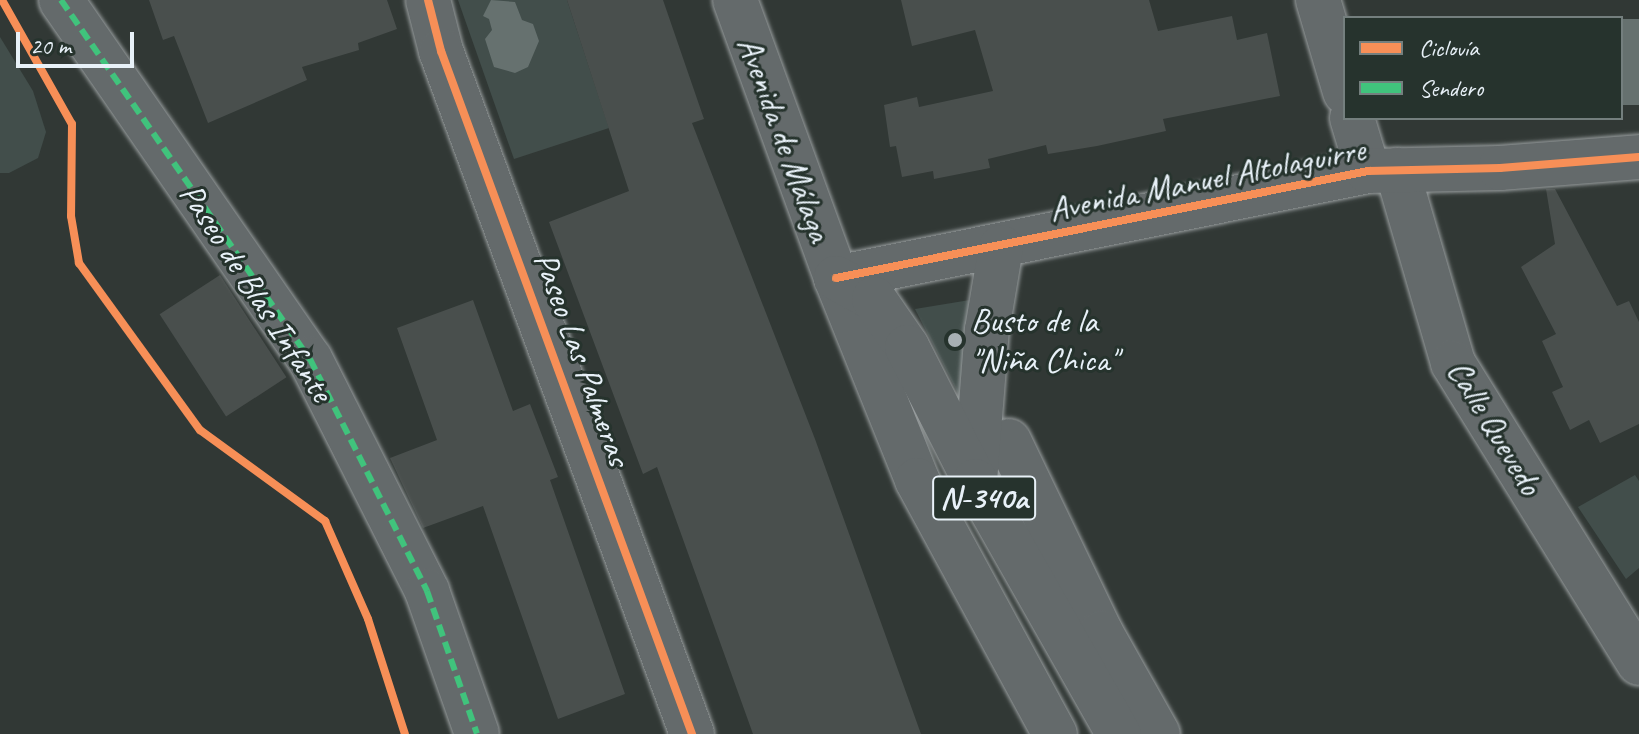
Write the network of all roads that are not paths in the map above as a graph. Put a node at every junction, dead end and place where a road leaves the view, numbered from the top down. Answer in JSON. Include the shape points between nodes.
{"nodes":[{"id":1,"x":61,"y":0,"type":"edge"},
{"id":2,"x":428,"y":0,"type":"edge"},
{"id":3,"x":735,"y":0,"type":"edge"},
{"id":4,"x":1318,"y":0,"type":"edge"},
{"id":5,"x":1343,"y":85,"type":"edge"},
{"id":6,"x":1353,"y":120,"type":"edge"},
{"id":7,"x":1639,"y":157,"type":"edge"},
{"id":8,"x":1382,"y":170,"type":"junction"},
{"id":9,"x":1001,"y":247,"type":"junction"},
{"id":10,"x":836,"y":278,"type":"junction"},
{"id":11,"x":1009,"y":441,"type":"dead end"},
{"id":12,"x":975,"y":481,"type":"junction"},
{"id":13,"x":1639,"y":663,"type":"edge"},
{"id":14,"x":477,"y":734,"type":"edge"},
{"id":15,"x":692,"y":734,"type":"edge"},
{"id":16,"x":1055,"y":734,"type":"edge"},
{"id":17,"x":1119,"y":734,"type":"edge"},
{"id":18,"x":1158,"y":734,"type":"edge"}],
"edges":[{"from":1,"to":14,"type":"street","name":"Paseo de Blas Infante","via":[[310,359],[427,591]]},
{"from":2,"to":15,"type":"street","name":"Paseo Las Palmeras","via":[[441,51]]},
{"from":3,"to":10,"type":"street","name":"Avenida de Málaga","number":"N-340a"},
{"from":4,"to":5,"type":"street","name":"Avenida Manuel Altolaguirre"},
{"from":6,"to":8,"type":"street","name":"Avenida Manuel Altolaguirre"},
{"from":7,"to":8,"type":"street","name":"Avenida Manuel Altolaguirre"},
{"from":8,"to":9,"type":"street","name":"Avenida Manuel Altolaguirre"},
{"from":8,"to":13,"type":"street","name":"Calle Quevedo","via":[[1453,363]]},
{"from":9,"to":10,"type":"street","name":"Avenida Manuel Altolaguirre"},
{"from":9,"to":12,"type":"street","via":[[987,330]]},
{"from":10,"to":12,"type":"street","name":"Avenida de Málaga","number":"N-340a","via":[[874,299],[907,347]]},
{"from":10,"to":16,"type":"street","name":"Avenida de Málaga","number":"N-340a","via":[[917,480]]},
{"from":11,"to":18,"type":"street","via":[[1101,633]]},
{"from":12,"to":17,"type":"street","name":"Avenida de Málaga","number":"N-340a"}]}
